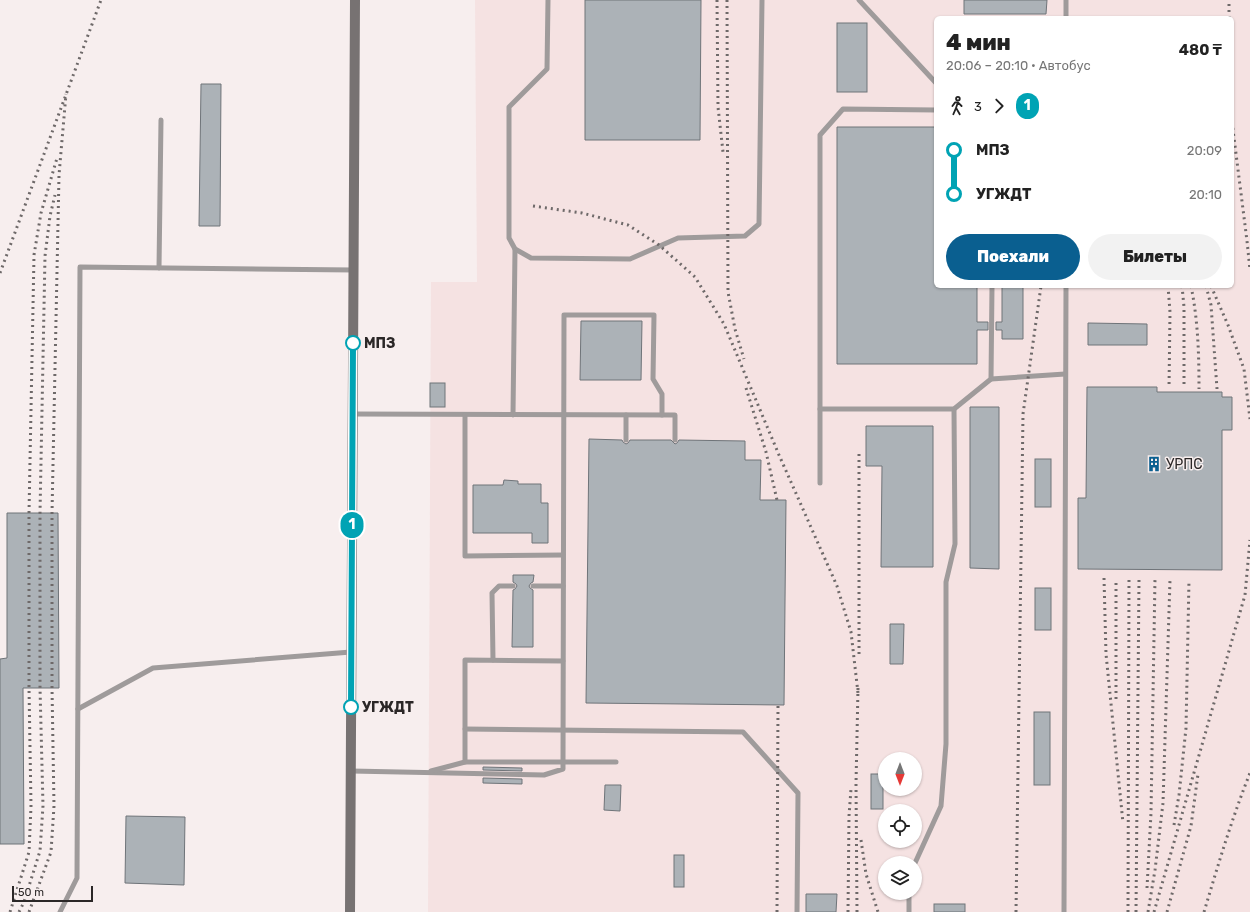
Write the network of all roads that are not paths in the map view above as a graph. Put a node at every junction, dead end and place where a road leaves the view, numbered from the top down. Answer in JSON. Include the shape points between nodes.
{"nodes":[{"id":1,"x":355,"y":0,"type":"edge"},
{"id":2,"x":548,"y":0,"type":"edge"},
{"id":3,"x":762,"y":0,"type":"edge"},
{"id":4,"x":859,"y":0,"type":"edge"},
{"id":5,"x":1066,"y":0,"type":"edge"},
{"id":6,"x":1066,"y":16,"type":"edge"},
{"id":7,"x":934,"y":81,"type":"edge"},
{"id":8,"x":934,"y":110,"type":"edge"},
{"id":9,"x":161,"y":120,"type":"dead end"},
{"id":10,"x":515,"y":249,"type":"junction"},
{"id":11,"x":159,"y":268,"type":"junction"},
{"id":12,"x":354,"y":270,"type":"junction"},
{"id":13,"x":992,"y":288,"type":"edge"},
{"id":14,"x":1066,"y":288,"type":"edge"},
{"id":15,"x":1065,"y":374,"type":"junction"},
{"id":16,"x":991,"y":379,"type":"junction"},
{"id":17,"x":820,"y":409,"type":"junction"},
{"id":18,"x":954,"y":409,"type":"junction"},
{"id":19,"x":353,"y":414,"type":"junction"},
{"id":20,"x":465,"y":415,"type":"junction"},
{"id":21,"x":513,"y":415,"type":"junction"},
{"id":22,"x":564,"y":415,"type":"junction"},
{"id":23,"x":626,"y":415,"type":"junction"},
{"id":24,"x":662,"y":415,"type":"junction"},
{"id":25,"x":626,"y":440,"type":"dead end"},
{"id":26,"x":676,"y":440,"type":"dead end"},
{"id":27,"x":820,"y":483,"type":"dead end"},
{"id":28,"x":563,"y":555,"type":"junction"},
{"id":29,"x":513,"y":586,"type":"dead end"},
{"id":30,"x":533,"y":586,"type":"dead end"},
{"id":31,"x":563,"y":586,"type":"junction"},
{"id":32,"x":351,"y":652,"type":"junction"},
{"id":33,"x":493,"y":660,"type":"junction"},
{"id":34,"x":563,"y":661,"type":"junction"},
{"id":35,"x":78,"y":709,"type":"junction"},
{"id":36,"x":465,"y":729,"type":"junction"},
{"id":37,"x":563,"y":730,"type":"junction"},
{"id":38,"x":465,"y":762,"type":"junction"},
{"id":39,"x":563,"y":762,"type":"junction"},
{"id":40,"x":616,"y":762,"type":"dead end"},
{"id":41,"x":351,"y":771,"type":"junction"},
{"id":42,"x":424,"y":773,"type":"junction"},
{"id":43,"x":918,"y":856,"type":"edge"},
{"id":44,"x":909,"y":900,"type":"edge"},
{"id":45,"x":60,"y":912,"type":"edge"},
{"id":46,"x":350,"y":912,"type":"edge"},
{"id":47,"x":797,"y":912,"type":"edge"},
{"id":48,"x":910,"y":912,"type":"edge"},
{"id":49,"x":1064,"y":912,"type":"edge"}],
"edges":[{"from":1,"to":12,"type":"street"},
{"from":2,"to":10,"type":"lane","via":[[547,69],[509,107],[508,238]]},
{"from":3,"to":10,"type":"lane","via":[[759,224],[745,236],[678,238],[630,259],[531,258]]},
{"from":4,"to":7,"type":"lane"},
{"from":5,"to":6,"type":"lane"},
{"from":8,"to":17,"type":"lane","via":[[843,109],[820,135]]},
{"from":9,"to":11,"type":"lane"},
{"from":10,"to":21,"type":"lane"},
{"from":11,"to":12,"type":"lane"},
{"from":11,"to":35,"type":"lane","via":[[80,267]]},
{"from":12,"to":19,"type":"street"},
{"from":13,"to":16,"type":"lane"},
{"from":14,"to":15,"type":"lane"},
{"from":15,"to":16,"type":"lane"},
{"from":15,"to":49,"type":"lane"},
{"from":16,"to":18,"type":"lane"},
{"from":17,"to":18,"type":"lane"},
{"from":17,"to":27,"type":"lane"},
{"from":18,"to":43,"type":"lane","via":[[955,544],[946,582],[946,744],[941,806]]},
{"from":19,"to":20,"type":"lane"},
{"from":19,"to":32,"type":"street"},
{"from":20,"to":21,"type":"lane"},
{"from":20,"to":28,"type":"lane","via":[[466,556]]},
{"from":21,"to":22,"type":"lane"},
{"from":22,"to":23,"type":"lane"},
{"from":22,"to":24,"type":"lane","via":[[564,315],[654,315],[653,379],[662,394]]},
{"from":22,"to":28,"type":"lane"},
{"from":23,"to":24,"type":"lane"},
{"from":23,"to":25,"type":"lane"},
{"from":24,"to":26,"type":"lane","via":[[676,415]]},
{"from":28,"to":31,"type":"lane"},
{"from":29,"to":33,"type":"lane","via":[[499,586],[492,593]]},
{"from":30,"to":31,"type":"lane"},
{"from":31,"to":34,"type":"lane"},
{"from":32,"to":35,"type":"lane","via":[[153,668]]},
{"from":32,"to":41,"type":"street"},
{"from":33,"to":34,"type":"lane"},
{"from":33,"to":36,"type":"lane","via":[[466,660]]},
{"from":34,"to":37,"type":"lane"},
{"from":35,"to":45,"type":"lane","via":[[77,878]]},
{"from":36,"to":37,"type":"lane"},
{"from":36,"to":38,"type":"lane"},
{"from":37,"to":39,"type":"lane"},
{"from":37,"to":47,"type":"lane","via":[[743,732],[798,793]]},
{"from":38,"to":39,"type":"lane"},
{"from":38,"to":42,"type":"lane"},
{"from":39,"to":40,"type":"lane"},
{"from":39,"to":42,"type":"lane","via":[[563,769],[544,774]]},
{"from":41,"to":42,"type":"lane"},
{"from":41,"to":46,"type":"street"},
{"from":44,"to":48,"type":"lane"}]}
